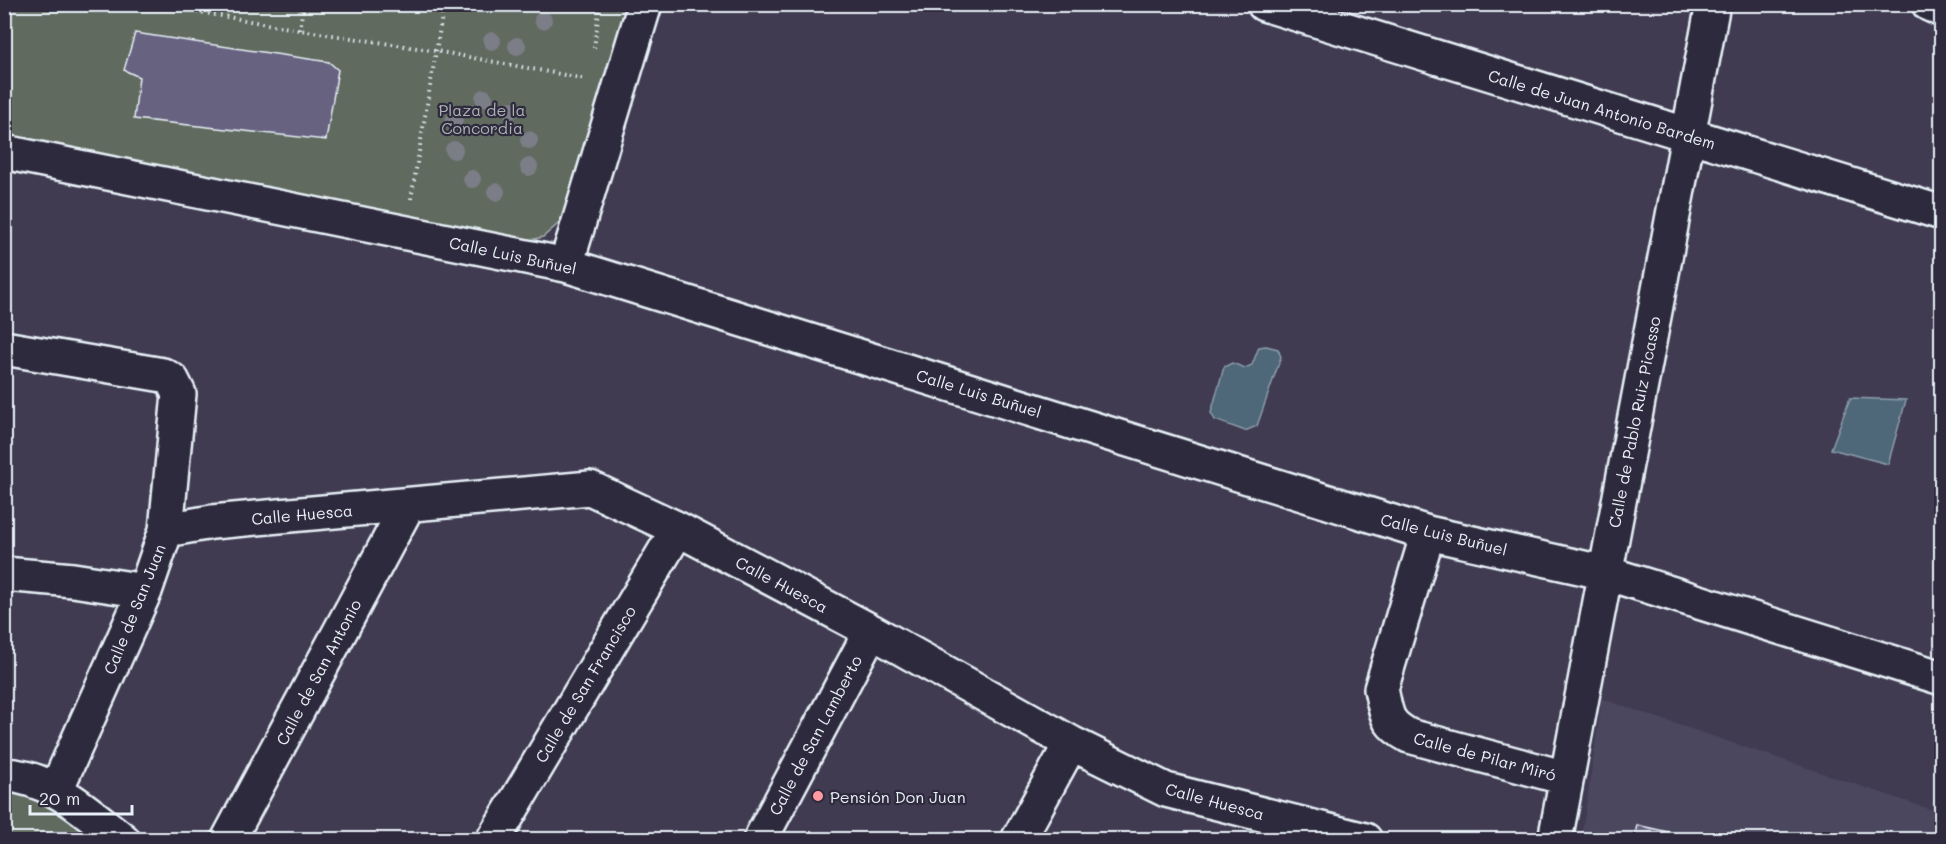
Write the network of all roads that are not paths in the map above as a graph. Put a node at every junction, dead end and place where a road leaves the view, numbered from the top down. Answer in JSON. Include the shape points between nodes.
{"nodes":[{"id":1,"x":645,"y":4,"type":"edge"},
{"id":2,"x":1264,"y":4,"type":"edge"},
{"id":3,"x":1713,"y":4,"type":"edge"},
{"id":4,"x":1929,"y":4,"type":"edge"},
{"id":5,"x":1941,"y":10,"type":"edge"},
{"id":6,"x":1688,"y":135,"type":"junction"},
{"id":7,"x":4,"y":153,"type":"edge"},
{"id":8,"x":1941,"y":213,"type":"edge"},
{"id":9,"x":566,"y":265,"type":"junction"},
{"id":10,"x":4,"y":348,"type":"edge"},
{"id":11,"x":408,"y":505,"type":"junction"},
{"id":12,"x":678,"y":529,"type":"junction"},
{"id":13,"x":166,"y":530,"type":"junction"},
{"id":14,"x":1428,"y":533,"type":"junction"},
{"id":15,"x":1606,"y":573,"type":"junction"},
{"id":16,"x":4,"y":574,"type":"edge"},
{"id":17,"x":145,"y":591,"type":"junction"},
{"id":18,"x":871,"y":632,"type":"junction"},
{"id":19,"x":1941,"y":678,"type":"edge"},
{"id":20,"x":1071,"y":743,"type":"junction"},
{"id":21,"x":4,"y":775,"type":"edge"},
{"id":22,"x":1566,"y":778,"type":"junction"},
{"id":23,"x":56,"y":790,"type":"junction"},
{"id":24,"x":123,"y":840,"type":"edge"},
{"id":25,"x":228,"y":840,"type":"edge"},
{"id":26,"x":493,"y":840,"type":"edge"},
{"id":27,"x":760,"y":840,"type":"edge"},
{"id":28,"x":1018,"y":840,"type":"edge"},
{"id":29,"x":1365,"y":840,"type":"edge"},
{"id":30,"x":1555,"y":840,"type":"edge"}],
"edges":[{"from":1,"to":9,"type":"street"},
{"from":2,"to":6,"type":"street","name":"Calle de Juan Antonio Bardem"},
{"from":3,"to":6,"type":"street","name":"Calle de Pablo Ruiz Picasso"},
{"from":4,"to":5,"type":"street"},
{"from":6,"to":8,"type":"street","name":"Calle de Juan Antonio Bardem"},
{"from":6,"to":15,"type":"street","name":"Calle de Pablo Ruiz Picasso"},
{"from":7,"to":9,"type":"street","name":"Calle Luis Buñuel"},
{"from":9,"to":14,"type":"street","name":"Calle Luis Buñuel"},
{"from":10,"to":13,"type":"street","name":"Calle de San Juan","via":[[163,375],[176,384],[178,399]]},
{"from":11,"to":12,"type":"street","name":"Calle Huesca","via":[[590,488]]},
{"from":11,"to":13,"type":"street","name":"Calle Huesca","via":[[212,522]]},
{"from":11,"to":25,"type":"street","name":"Calle de San Antonio"},
{"from":12,"to":18,"type":"street","name":"Calle Huesca"},
{"from":12,"to":26,"type":"street","name":"Calle de San Francisco"},
{"from":13,"to":17,"type":"street","name":"Calle de San Juan"},
{"from":14,"to":15,"type":"street","name":"Calle Luis Buñuel"},
{"from":14,"to":22,"type":"street","name":"Calle de Pilar Miró","via":[[1381,689],[1392,727],[1409,736]]},
{"from":15,"to":19,"type":"street","name":"Calle Luis Buñuel"},
{"from":15,"to":22,"type":"street","name":"Calle de Pablo Ruiz Picasso"},
{"from":16,"to":17,"type":"street"},
{"from":17,"to":23,"type":"street","name":"Calle de San Juan"},
{"from":18,"to":20,"type":"street","name":"Calle Huesca"},
{"from":18,"to":27,"type":"street","name":"Calle de San Lamberto"},
{"from":20,"to":28,"type":"street"},
{"from":20,"to":29,"type":"street","name":"Calle Huesca","via":[[1166,789]]},
{"from":21,"to":23,"type":"street","via":[[21,775]]},
{"from":22,"to":30,"type":"street","name":"Calle de Pablo Ruiz Picasso"},
{"from":23,"to":24,"type":"street"}]}
